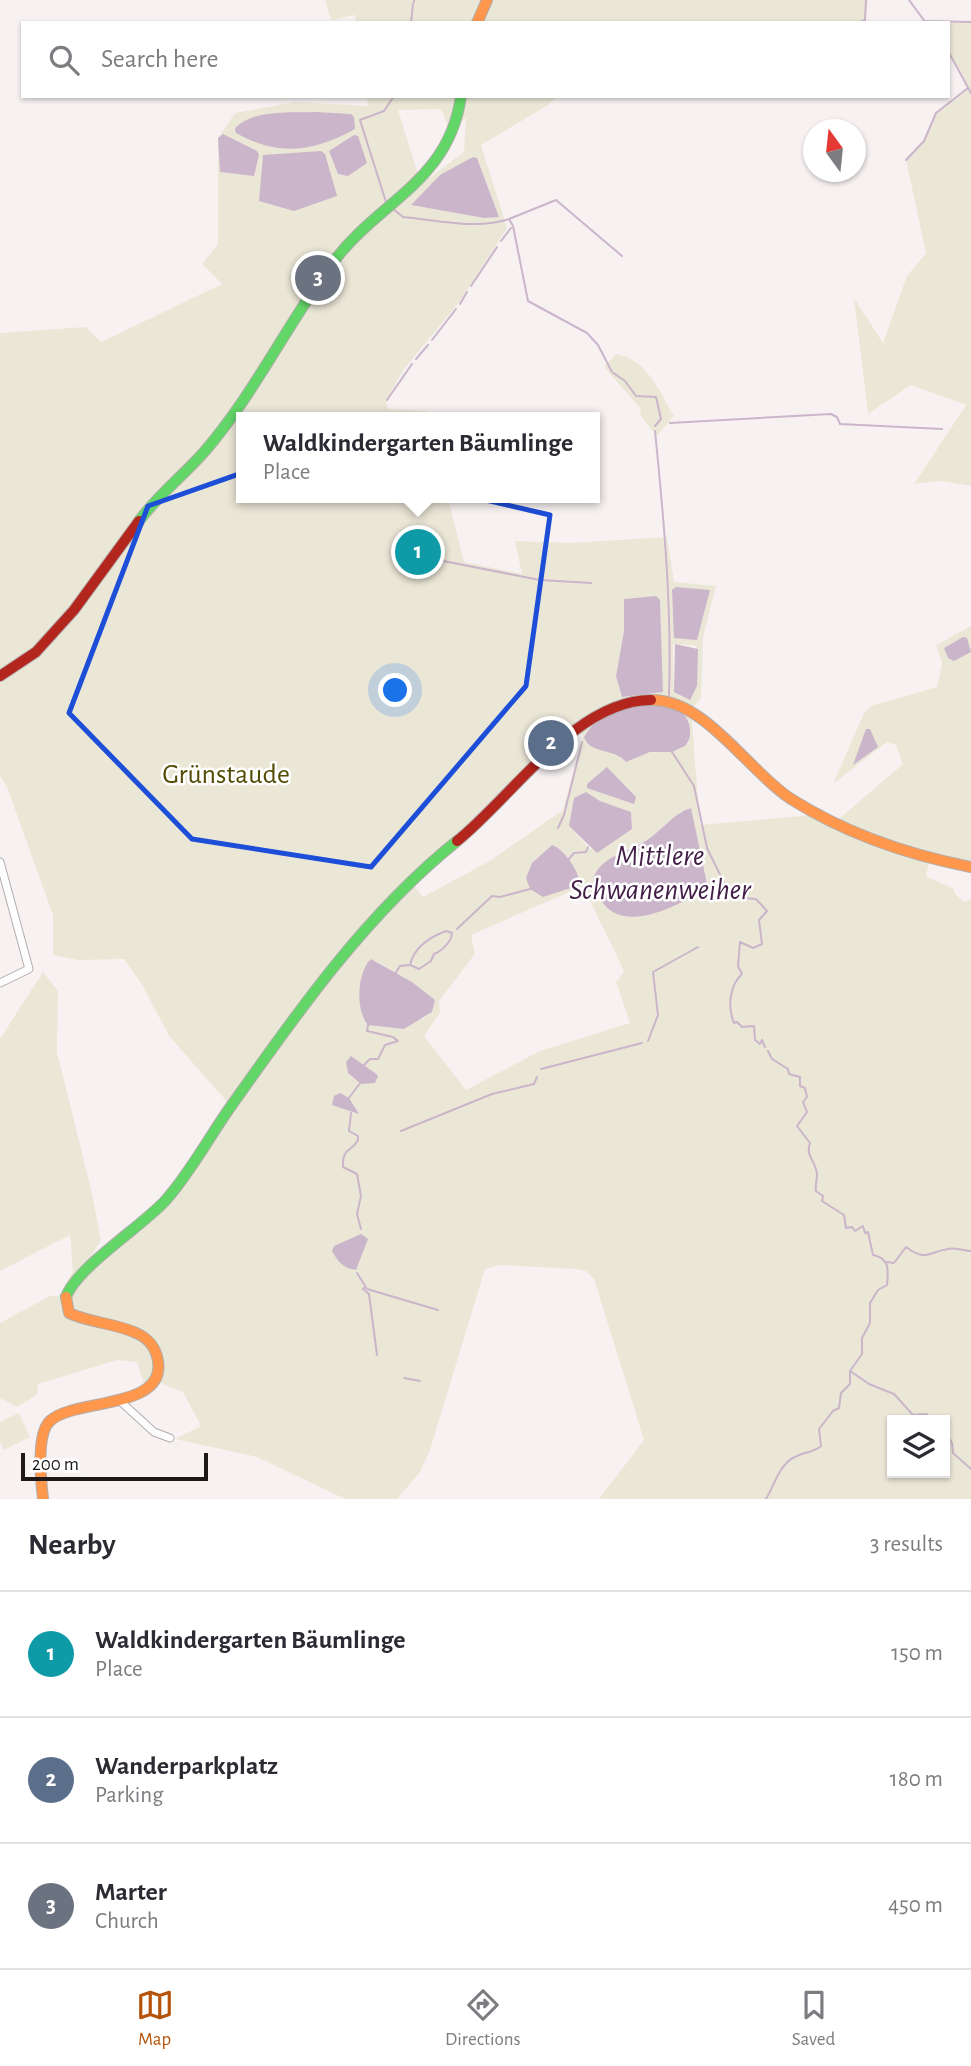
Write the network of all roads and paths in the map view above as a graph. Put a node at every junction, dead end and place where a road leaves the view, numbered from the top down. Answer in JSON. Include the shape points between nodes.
{"nodes":[{"id":1,"x":487,"y":0,"type":"edge"},
{"id":2,"x":478,"y":21,"type":"edge"},
{"id":3,"x":461,"y":98,"type":"edge"},
{"id":4,"x":0,"y":676,"type":"edge"},
{"id":5,"x":0,"y":862,"type":"edge"},
{"id":6,"x":971,"y":867,"type":"edge"},
{"id":7,"x":0,"y":983,"type":"edge"},
{"id":8,"x":119,"y":1400,"type":"junction"},
{"id":9,"x":170,"y":1438,"type":"dead end"},
{"id":10,"x":43,"y":1499,"type":"edge"}],
"edges":[{"from":1,"to":2,"type":"street"},
{"from":3,"to":4,"type":"street","via":[[457,124],[435,164],[355,236],[331,264],[253,387],[205,451],[150,506],[74,610],[36,652]]},
{"from":5,"to":7,"type":"street","via":[[29,970]]},
{"from":6,"to":8,"type":"street","via":[[895,845],[802,807],[686,707],[644,699],[616,707],[552,749],[478,823],[411,879],[357,941],[246,1086],[177,1187],[68,1289],[64,1300],[69,1313],[129,1330],[150,1343],[158,1363],[150,1387]]},
{"from":8,"to":9,"type":"street","via":[[154,1432]]},
{"from":8,"to":10,"type":"street","via":[[62,1413],[48,1422],[40,1470]]}]}
